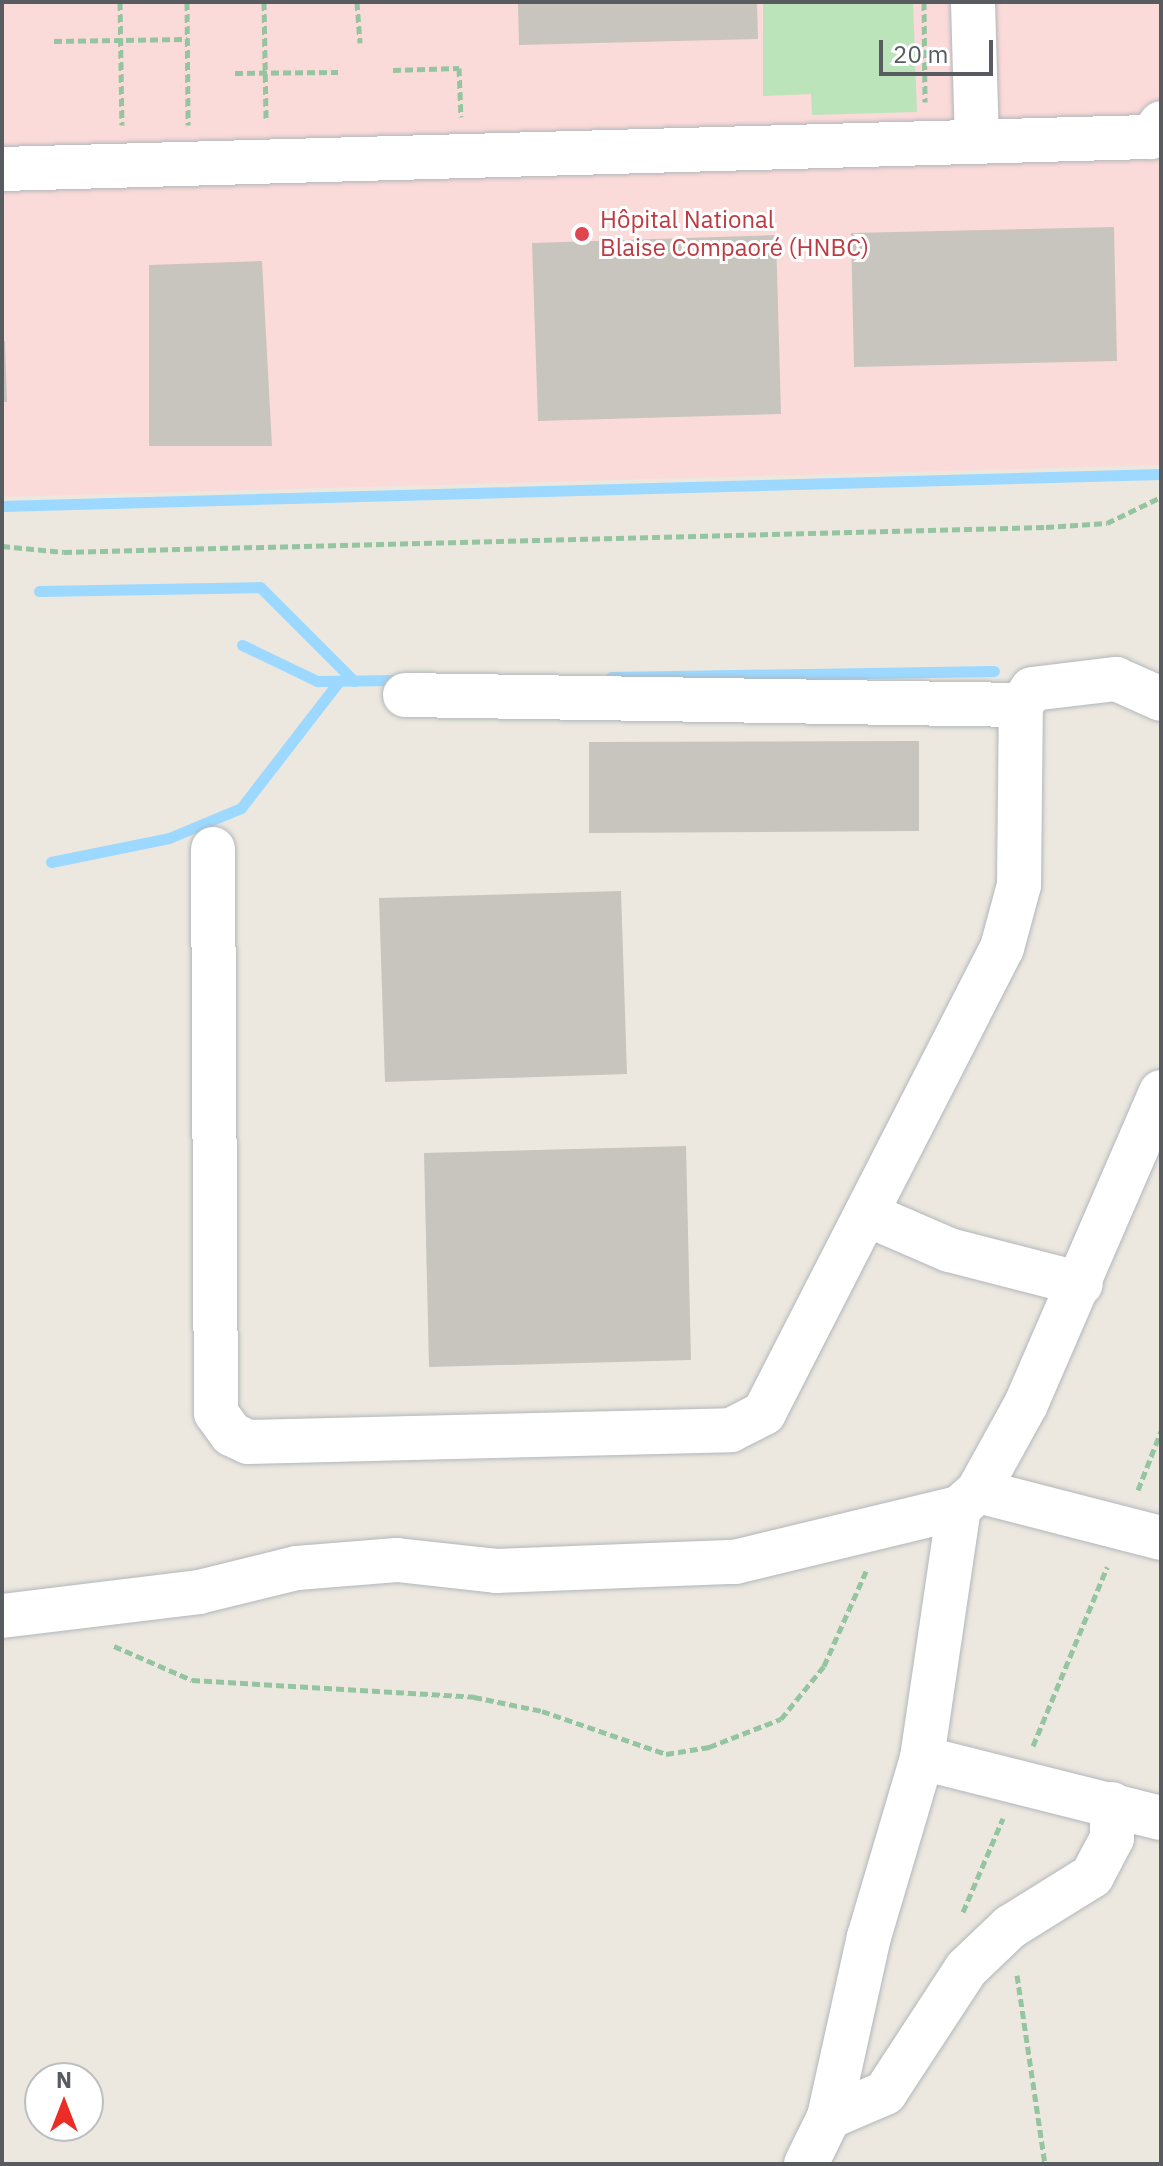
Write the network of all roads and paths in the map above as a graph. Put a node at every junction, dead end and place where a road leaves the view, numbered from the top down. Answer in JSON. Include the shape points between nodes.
{"nodes":[{"id":1,"x":120,"y":2,"type":"edge"},
{"id":2,"x":187,"y":2,"type":"edge"},
{"id":3,"x":264,"y":2,"type":"edge"},
{"id":4,"x":357,"y":2,"type":"edge"},
{"id":5,"x":973,"y":2,"type":"edge"},
{"id":6,"x":121,"y":39,"type":"junction"},
{"id":7,"x":187,"y":39,"type":"junction"},
{"id":8,"x":54,"y":41,"type":"dead end"},
{"id":9,"x":360,"y":43,"type":"dead end"},
{"id":10,"x":393,"y":70,"type":"dead end"},
{"id":11,"x":338,"y":72,"type":"dead end"},
{"id":12,"x":235,"y":73,"type":"dead end"},
{"id":13,"x":265,"y":73,"type":"junction"},
{"id":14,"x":1161,"y":123,"type":"edge"},
{"id":15,"x":461,"y":131,"type":"dead end"},
{"id":16,"x":266,"y":135,"type":"dead end"},
{"id":17,"x":189,"y":136,"type":"dead end"},
{"id":18,"x":122,"y":137,"type":"dead end"},
{"id":19,"x":977,"y":141,"type":"junction"},
{"id":20,"x":2,"y":169,"type":"edge"},
{"id":21,"x":1161,"y":497,"type":"edge"},
{"id":22,"x":2,"y":546,"type":"edge"},
{"id":23,"x":405,"y":695,"type":"dead end"},
{"id":24,"x":1161,"y":699,"type":"edge"},
{"id":25,"x":1021,"y":705,"type":"junction"},
{"id":26,"x":213,"y":849,"type":"dead end"},
{"id":27,"x":1161,"y":1092,"type":"edge"},
{"id":28,"x":866,"y":1214,"type":"junction"},
{"id":29,"x":1081,"y":1284,"type":"junction"},
{"id":30,"x":968,"y":1499,"type":"junction"},
{"id":31,"x":849,"y":1530,"type":"junction"},
{"id":32,"x":1161,"y":1538,"type":"edge"},
{"id":33,"x":52,"y":1610,"type":"junction"},
{"id":34,"x":2,"y":1616,"type":"edge"},
{"id":35,"x":922,"y":1758,"type":"junction"},
{"id":36,"x":1112,"y":1804,"type":"junction"},
{"id":37,"x":1161,"y":1818,"type":"edge"},
{"id":38,"x":1010,"y":1927,"type":"junction"},
{"id":39,"x":829,"y":2117,"type":"junction"},
{"id":40,"x":806,"y":2164,"type":"edge"},
{"id":41,"x":1045,"y":2164,"type":"edge"}],
"edges":[{"from":1,"to":6,"type":"path"},
{"from":2,"to":7,"type":"path"},
{"from":3,"to":13,"type":"path"},
{"from":4,"to":9,"type":"path"},
{"from":5,"to":19,"type":"street"},
{"from":6,"to":7,"type":"path"},
{"from":6,"to":8,"type":"path"},
{"from":6,"to":18,"type":"path"},
{"from":7,"to":17,"type":"path"},
{"from":10,"to":15,"type":"path","via":[[459,68]]},
{"from":11,"to":13,"type":"path"},
{"from":12,"to":13,"type":"path"},
{"from":13,"to":16,"type":"path"},
{"from":14,"to":19,"type":"street","via":[[1151,137]]},
{"from":19,"to":20,"type":"street"},
{"from":21,"to":22,"type":"path","via":[[1107,523],[1046,527],[64,552]]},
{"from":23,"to":25,"type":"street"},
{"from":24,"to":25,"type":"street","via":[[1116,679],[1032,689]]},
{"from":25,"to":28,"type":"street","via":[[1019,885],[1002,948]]},
{"from":26,"to":28,"type":"street","via":[[216,1413],[231,1434],[248,1442],[731,1430],[752,1423]]},
{"from":27,"to":29,"type":"street"},
{"from":28,"to":29,"type":"street","via":[[949,1250]]},
{"from":29,"to":30,"type":"street"},
{"from":30,"to":31,"type":"street"},
{"from":30,"to":32,"type":"street"},
{"from":30,"to":35,"type":"street"},
{"from":31,"to":33,"type":"street","via":[[735,1562],[496,1571],[397,1560],[297,1568],[199,1592]]},
{"from":31,"to":33,"type":"path","via":[[866,1542],[871,1560],[807,1693],[781,1719],[741,1737],[666,1754],[542,1711],[474,1697],[192,1680],[129,1655]]},
{"from":33,"to":34,"type":"street"},
{"from":35,"to":36,"type":"street"},
{"from":35,"to":39,"type":"street","via":[[869,1937]]},
{"from":36,"to":37,"type":"street"},
{"from":36,"to":38,"type":"street","via":[[1112,1838],[1092,1876]]},
{"from":38,"to":39,"type":"street","via":[[966,1969],[885,2093]]},
{"from":38,"to":41,"type":"path"},
{"from":39,"to":40,"type":"street"}]}
